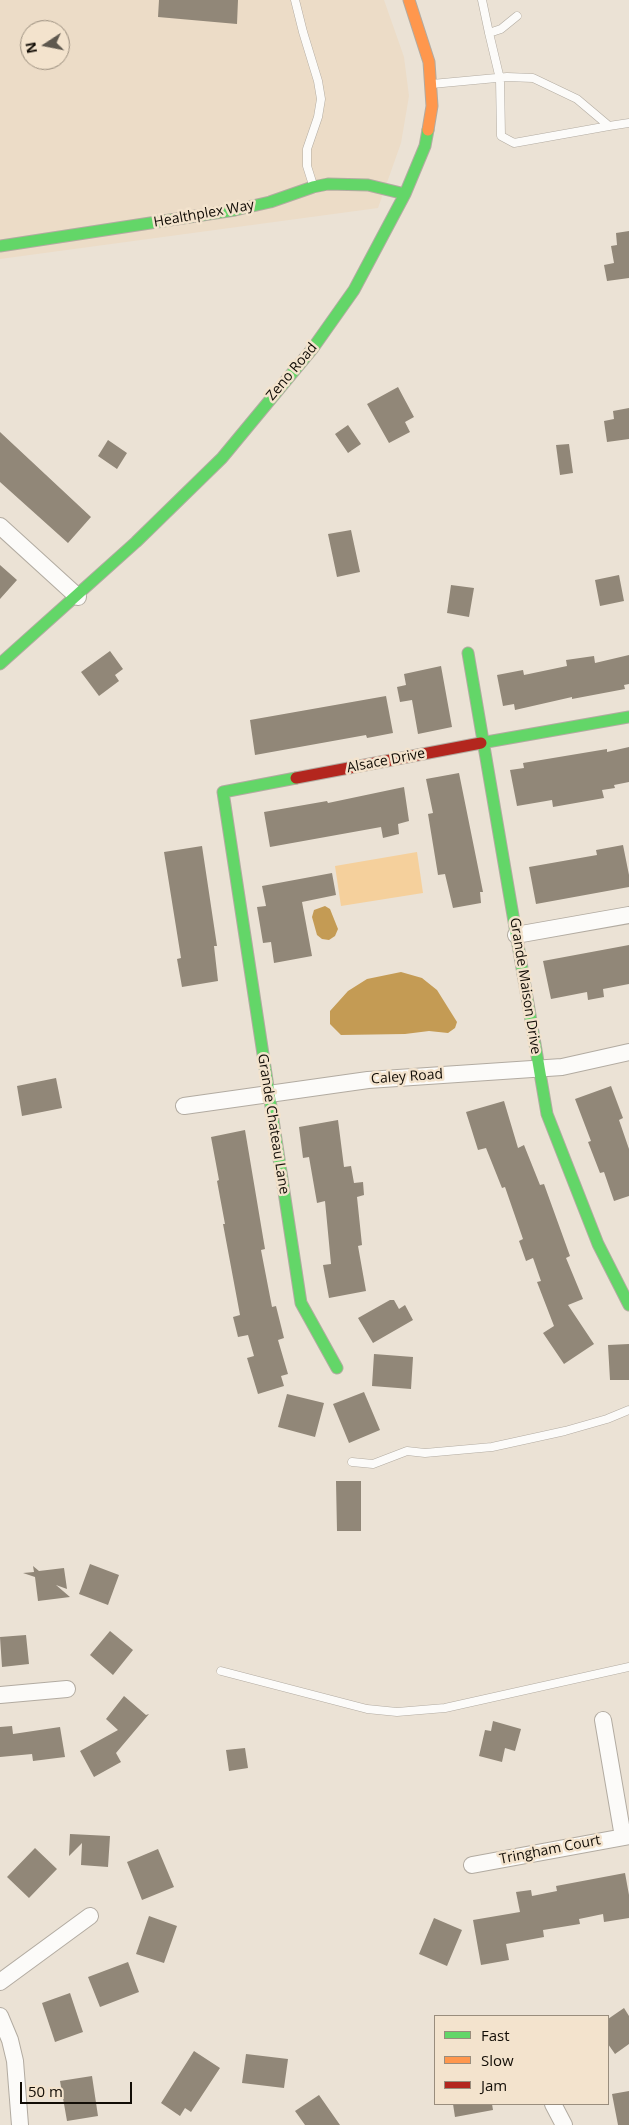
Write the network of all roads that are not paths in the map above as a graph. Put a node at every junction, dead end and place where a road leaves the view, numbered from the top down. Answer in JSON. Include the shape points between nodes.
{"nodes":[{"id":1,"x":295,"y":0,"type":"edge"},
{"id":2,"x":409,"y":0,"type":"edge"},
{"id":3,"x":482,"y":0,"type":"edge"},
{"id":4,"x":517,"y":16,"type":"dead end"},
{"id":5,"x":489,"y":33,"type":"junction"},
{"id":6,"x":500,"y":79,"type":"junction"},
{"id":7,"x":432,"y":84,"type":"junction"},
{"id":8,"x":629,"y":124,"type":"edge"},
{"id":9,"x":609,"y":126,"type":"junction"},
{"id":10,"x":313,"y":186,"type":"junction"},
{"id":11,"x":405,"y":194,"type":"junction"},
{"id":12,"x":0,"y":246,"type":"edge"},
{"id":13,"x":0,"y":526,"type":"edge"},
{"id":14,"x":78,"y":597,"type":"junction"},
{"id":15,"x":468,"y":653,"type":"dead end"},
{"id":16,"x":0,"y":664,"type":"edge"},
{"id":17,"x":629,"y":718,"type":"edge"},
{"id":18,"x":484,"y":743,"type":"junction"},
{"id":19,"x":234,"y":872,"type":"joint"},
{"id":20,"x":629,"y":915,"type":"edge"},
{"id":21,"x":516,"y":935,"type":"junction"},
{"id":22,"x":629,"y":1052,"type":"edge"},
{"id":23,"x":538,"y":1068,"type":"junction"},
{"id":24,"x":268,"y":1094,"type":"junction"},
{"id":25,"x":184,"y":1106,"type":"dead end"},
{"id":26,"x":628,"y":1305,"type":"edge"},
{"id":27,"x":337,"y":1368,"type":"dead end"},
{"id":28,"x":629,"y":1410,"type":"edge"},
{"id":29,"x":352,"y":1462,"type":"dead end"},
{"id":30,"x":629,"y":1667,"type":"edge"},
{"id":31,"x":221,"y":1671,"type":"dead end"},
{"id":32,"x":67,"y":1689,"type":"dead end"},
{"id":33,"x":0,"y":1695,"type":"edge"},
{"id":34,"x":603,"y":1720,"type":"dead end"},
{"id":35,"x":626,"y":1836,"type":"edge"},
{"id":36,"x":472,"y":1865,"type":"dead end"},
{"id":37,"x":90,"y":1916,"type":"dead end"},
{"id":38,"x":0,"y":1982,"type":"edge"},
{"id":39,"x":0,"y":2016,"type":"edge"},
{"id":40,"x":554,"y":2105,"type":"edge"},
{"id":41,"x":20,"y":2125,"type":"edge"},
{"id":42,"x":564,"y":2125,"type":"edge"}],
"edges":[{"from":1,"to":10,"type":"lane","via":[[321,99],[307,149],[307,166]]},
{"from":2,"to":7,"type":"street","name":"Zeno Road","via":[[429,62]]},
{"from":3,"to":5,"type":"lane"},
{"from":4,"to":5,"type":"lane","via":[[501,29]]},
{"from":5,"to":6,"type":"lane"},
{"from":6,"to":7,"type":"lane"},
{"from":6,"to":9,"type":"lane","via":[[533,78],[576,99]]},
{"from":6,"to":9,"type":"lane","via":[[501,136],[514,143]]},
{"from":7,"to":11,"type":"street","name":"Zeno Road","via":[[425,146]]},
{"from":8,"to":9,"type":"lane"},
{"from":10,"to":11,"type":"street","name":"Healthplex Way","via":[[368,185]]},
{"from":10,"to":12,"type":"street","name":"Healthplex Way","via":[[270,202],[235,210]]},
{"from":11,"to":14,"type":"street","name":"Zeno Road","via":[[354,290],[313,348],[222,458]]},
{"from":13,"to":14,"type":"street"},
{"from":14,"to":16,"type":"street","name":"Zeno Road"},
{"from":15,"to":18,"type":"street","name":"Grande Maison Drive"},
{"from":17,"to":18,"type":"street","name":"Alsace Drive"},
{"from":18,"to":19,"type":"street","name":"Alsace Drive","via":[[223,792]]},
{"from":18,"to":21,"type":"street","name":"Grande Maison Drive"},
{"from":19,"to":24,"type":"street","name":"Grande Chateau Lane"},
{"from":20,"to":21,"type":"street"},
{"from":21,"to":23,"type":"street","name":"Grande Maison Drive"},
{"from":22,"to":23,"type":"street","name":"Caley Road","via":[[562,1067]]},
{"from":23,"to":24,"type":"street","name":"Caley Road","via":[[385,1078]]},
{"from":23,"to":26,"type":"street","name":"Grande Maison Drive","via":[[555,1137],[598,1244]]},
{"from":24,"to":25,"type":"street","name":"Caley Road"},
{"from":24,"to":27,"type":"street","name":"Grande Chateau Lane","via":[[301,1303]]},
{"from":28,"to":29,"type":"lane","via":[[565,1431],[492,1447],[425,1454],[408,1451],[373,1464]]},
{"from":30,"to":31,"type":"lane","via":[[445,1708],[397,1712],[367,1709]]},
{"from":32,"to":33,"type":"street"},
{"from":34,"to":35,"type":"street"},
{"from":35,"to":36,"type":"street","name":"Tringham Court"},
{"from":37,"to":38,"type":"street"},
{"from":39,"to":41,"type":"street","via":[[15,2061]]},
{"from":40,"to":42,"type":"street"}]}
